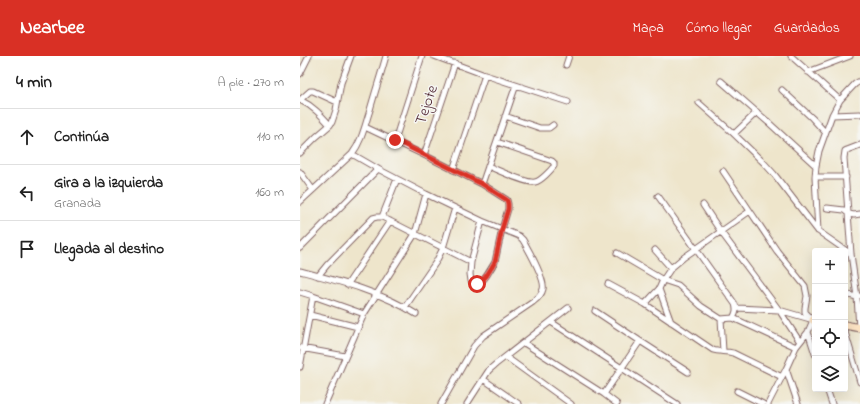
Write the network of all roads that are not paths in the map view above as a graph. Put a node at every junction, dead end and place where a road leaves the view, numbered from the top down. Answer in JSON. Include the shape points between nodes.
{"nodes":[{"id":1,"x":309,"y":56,"type":"edge"},
{"id":2,"x":352,"y":56,"type":"edge"},
{"id":3,"x":386,"y":56,"type":"edge"},
{"id":4,"x":422,"y":56,"type":"edge"},
{"id":5,"x":434,"y":56,"type":"edge"},
{"id":6,"x":569,"y":56,"type":"edge"},
{"id":7,"x":791,"y":56,"type":"edge"},
{"id":8,"x":850,"y":56,"type":"edge"},
{"id":9,"x":455,"y":63,"type":"junction"},
{"id":10,"x":566,"y":65,"type":"dead end"},
{"id":11,"x":808,"y":72,"type":"junction"},
{"id":12,"x":300,"y":74,"type":"edge"},
{"id":13,"x":485,"y":75,"type":"junction"},
{"id":14,"x":721,"y":81,"type":"dead end"},
{"id":15,"x":860,"y":81,"type":"edge"},
{"id":16,"x":516,"y":85,"type":"junction"},
{"id":17,"x":782,"y":90,"type":"dead end"},
{"id":18,"x":300,"y":100,"type":"edge"},
{"id":19,"x":840,"y":100,"type":"junction"},
{"id":20,"x":338,"y":102,"type":"junction"},
{"id":21,"x":568,"y":102,"type":"dead end"},
{"id":22,"x":698,"y":103,"type":"dead end"},
{"id":23,"x":757,"y":112,"type":"junction"},
{"id":24,"x":860,"y":114,"type":"edge"},
{"id":25,"x":832,"y":115,"type":"junction"},
{"id":26,"x":505,"y":116,"type":"junction"},
{"id":27,"x":330,"y":125,"type":"junction"},
{"id":28,"x":553,"y":125,"type":"dead end"},
{"id":29,"x":365,"y":127,"type":"junction"},
{"id":30,"x":825,"y":132,"type":"junction"},
{"id":31,"x":734,"y":134,"type":"junction"},
{"id":32,"x":395,"y":140,"type":"junction"},
{"id":33,"x":496,"y":142,"type":"junction"},
{"id":34,"x":860,"y":145,"type":"edge"},
{"id":35,"x":300,"y":153,"type":"edge"},
{"id":36,"x":352,"y":154,"type":"junction"},
{"id":37,"x":424,"y":155,"type":"junction"},
{"id":38,"x":488,"y":166,"type":"junction"},
{"id":39,"x":816,"y":166,"type":"junction"},
{"id":40,"x":378,"y":169,"type":"junction"},
{"id":41,"x":453,"y":170,"type":"junction"},
{"id":42,"x":723,"y":171,"type":"dead end"},
{"id":43,"x":300,"y":172,"type":"edge"},
{"id":44,"x":815,"y":177,"type":"junction"},
{"id":45,"x":846,"y":177,"type":"junction"},
{"id":46,"x":397,"y":179,"type":"junction"},
{"id":47,"x":482,"y":184,"type":"junction"},
{"id":48,"x":313,"y":190,"type":"junction"},
{"id":49,"x":426,"y":194,"type":"junction"},
{"id":50,"x":658,"y":196,"type":"dead end"},
{"id":51,"x":300,"y":202,"type":"edge"},
{"id":52,"x":703,"y":205,"type":"dead end"},
{"id":53,"x":455,"y":208,"type":"junction"},
{"id":54,"x":827,"y":208,"type":"dead end"},
{"id":55,"x":750,"y":211,"type":"junction"},
{"id":56,"x":849,"y":214,"type":"junction"},
{"id":57,"x":860,"y":214,"type":"edge"},
{"id":58,"x":382,"y":217,"type":"junction"},
{"id":59,"x":390,"y":221,"type":"junction"},
{"id":60,"x":482,"y":221,"type":"junction"},
{"id":61,"x":502,"y":229,"type":"junction"},
{"id":62,"x":818,"y":231,"type":"junction"},
{"id":63,"x":721,"y":232,"type":"junction"},
{"id":64,"x":415,"y":234,"type":"junction"},
{"id":65,"x":300,"y":248,"type":"edge"},
{"id":66,"x":443,"y":248,"type":"junction"},
{"id":67,"x":696,"y":249,"type":"junction"},
{"id":68,"x":655,"y":250,"type":"dead end"},
{"id":69,"x":617,"y":252,"type":"dead end"},
{"id":70,"x":851,"y":254,"type":"junction"},
{"id":71,"x":471,"y":262,"type":"junction"},
{"id":72,"x":671,"y":268,"type":"junction"},
{"id":73,"x":300,"y":271,"type":"edge"},
{"id":74,"x":318,"y":276,"type":"junction"},
{"id":75,"x":664,"y":280,"type":"junction"},
{"id":76,"x":608,"y":284,"type":"dead end"},
{"id":77,"x":347,"y":285,"type":"junction"},
{"id":78,"x":659,"y":289,"type":"junction"},
{"id":79,"x":300,"y":292,"type":"edge"},
{"id":80,"x":848,"y":294,"type":"edge"},
{"id":81,"x":377,"y":295,"type":"junction"},
{"id":82,"x":313,"y":296,"type":"junction"},
{"id":83,"x":858,"y":296,"type":"edge"},
{"id":84,"x":646,"y":304,"type":"junction"},
{"id":85,"x":406,"y":307,"type":"junction"},
{"id":86,"x":568,"y":308,"type":"dead end"},
{"id":87,"x":737,"y":308,"type":"junction"},
{"id":88,"x":779,"y":310,"type":"junction"},
{"id":89,"x":596,"y":311,"type":"dead end"},
{"id":90,"x":364,"y":314,"type":"junction"},
{"id":91,"x":416,"y":314,"type":"dead end"},
{"id":92,"x":310,"y":315,"type":"junction"},
{"id":93,"x":733,"y":318,"type":"junction"},
{"id":94,"x":812,"y":318,"type":"edge"},
{"id":95,"x":722,"y":319,"type":"junction"},
{"id":96,"x":812,"y":319,"type":"edge"},
{"id":97,"x":551,"y":322,"type":"junction"},
{"id":98,"x":672,"y":322,"type":"junction"},
{"id":99,"x":812,"y":324,"type":"edge"},
{"id":100,"x":848,"y":326,"type":"edge"},
{"id":101,"x":358,"y":327,"type":"junction"},
{"id":102,"x":860,"y":328,"type":"edge"},
{"id":103,"x":808,"y":332,"type":"junction"},
{"id":104,"x":640,"y":341,"type":"junction"},
{"id":105,"x":800,"y":342,"type":"junction"},
{"id":106,"x":848,"y":342,"type":"edge"},
{"id":107,"x":524,"y":343,"type":"junction"},
{"id":108,"x":812,"y":345,"type":"edge"},
{"id":109,"x":796,"y":347,"type":"junction"},
{"id":110,"x":302,"y":348,"type":"edge"},
{"id":111,"x":723,"y":351,"type":"junction"},
{"id":112,"x":345,"y":356,"type":"junction"},
{"id":113,"x":506,"y":357,"type":"junction"},
{"id":114,"x":300,"y":367,"type":"edge"},
{"id":115,"x":621,"y":368,"type":"junction"},
{"id":116,"x":786,"y":369,"type":"junction"},
{"id":117,"x":688,"y":372,"type":"dead end"},
{"id":118,"x":782,"y":377,"type":"junction"},
{"id":119,"x":484,"y":378,"type":"junction"},
{"id":120,"x":860,"y":382,"type":"edge"},
{"id":121,"x":737,"y":392,"type":"dead end"},
{"id":122,"x":828,"y":392,"type":"edge"},
{"id":123,"x":604,"y":394,"type":"junction"},
{"id":124,"x":325,"y":404,"type":"edge"},
{"id":125,"x":441,"y":404,"type":"edge"},
{"id":126,"x":467,"y":404,"type":"edge"},
{"id":127,"x":519,"y":404,"type":"edge"},
{"id":128,"x":571,"y":404,"type":"edge"},
{"id":129,"x":617,"y":404,"type":"edge"},
{"id":130,"x":677,"y":404,"type":"edge"},
{"id":131,"x":763,"y":404,"type":"edge"},
{"id":132,"x":768,"y":404,"type":"edge"},
{"id":133,"x":798,"y":404,"type":"edge"},
{"id":134,"x":832,"y":404,"type":"edge"}],
"edges":[{"from":1,"to":12,"type":"street"},
{"from":2,"to":20,"type":"street","via":[[341,83]]},
{"from":3,"to":29,"type":"street"},
{"from":4,"to":32,"type":"street"},
{"from":5,"to":9,"type":"street"},
{"from":6,"to":10,"type":"street"},
{"from":7,"to":11,"type":"street"},
{"from":8,"to":11,"type":"street"},
{"from":9,"to":13,"type":"street"},
{"from":9,"to":37,"type":"street","name":"Tejote"},
{"from":11,"to":19,"type":"street"},
{"from":13,"to":16,"type":"street"},
{"from":13,"to":41,"type":"street"},
{"from":14,"to":23,"type":"street"},
{"from":15,"to":19,"type":"street"},
{"from":16,"to":21,"type":"street"},
{"from":16,"to":26,"type":"street"},
{"from":17,"to":30,"type":"street"},
{"from":18,"to":20,"type":"street","via":[[313,90]]},
{"from":18,"to":27,"type":"street","via":[[314,108]]},
{"from":19,"to":25,"type":"street"},
{"from":20,"to":27,"type":"street"},
{"from":22,"to":31,"type":"street"},
{"from":23,"to":31,"type":"street"},
{"from":23,"to":39,"type":"street"},
{"from":24,"to":25,"type":"street"},
{"from":25,"to":30,"type":"street"},
{"from":26,"to":28,"type":"street","via":[[540,128],[549,128]]},
{"from":26,"to":33,"type":"street"},
{"from":27,"to":35,"type":"street"},
{"from":29,"to":32,"type":"street"},
{"from":29,"to":36,"type":"street","via":[[360,143]]},
{"from":30,"to":39,"type":"street"},
{"from":31,"to":62,"type":"street","via":[[774,174]]},
{"from":32,"to":37,"type":"street"},
{"from":33,"to":38,"type":"street"},
{"from":33,"to":38,"type":"street","via":[[552,161],[554,166],[534,183]]},
{"from":34,"to":45,"type":"street","via":[[845,151]]},
{"from":36,"to":40,"type":"street"},
{"from":36,"to":48,"type":"street"},
{"from":37,"to":41,"type":"street"},
{"from":38,"to":47,"type":"street"},
{"from":39,"to":44,"type":"street"},
{"from":40,"to":46,"type":"street"},
{"from":40,"to":65,"type":"street"},
{"from":41,"to":47,"type":"street"},
{"from":42,"to":55,"type":"street"},
{"from":43,"to":48,"type":"street"},
{"from":44,"to":45,"type":"street"},
{"from":44,"to":62,"type":"street"},
{"from":45,"to":56,"type":"street"},
{"from":46,"to":49,"type":"street"},
{"from":46,"to":58,"type":"street"},
{"from":47,"to":61,"type":"street","via":[[508,202]]},
{"from":48,"to":51,"type":"street"},
{"from":49,"to":53,"type":"street"},
{"from":49,"to":64,"type":"street"},
{"from":50,"to":67,"type":"street"},
{"from":52,"to":63,"type":"street"},
{"from":53,"to":60,"type":"street"},
{"from":53,"to":66,"type":"street"},
{"from":54,"to":56,"type":"street","via":[[844,210]]},
{"from":55,"to":63,"type":"street"},
{"from":55,"to":94,"type":"street","via":[[805,286],[805,308]]},
{"from":56,"to":57,"type":"street"},
{"from":56,"to":70,"type":"street"},
{"from":58,"to":59,"type":"street"},
{"from":58,"to":74,"type":"street","via":[[373,218]]},
{"from":59,"to":64,"type":"street"},
{"from":59,"to":77,"type":"street"},
{"from":60,"to":61,"type":"street"},
{"from":60,"to":71,"type":"street"},
{"from":61,"to":71,"type":"street","via":[[495,262],[487,275],[477,284],[471,281]]},
{"from":61,"to":125,"type":"street","via":[[523,240],[540,274],[543,290],[536,299],[478,341]]},
{"from":62,"to":70,"type":"street"},
{"from":63,"to":67,"type":"street"},
{"from":63,"to":88,"type":"street"},
{"from":64,"to":66,"type":"street"},
{"from":64,"to":81,"type":"street"},
{"from":66,"to":71,"type":"street"},
{"from":66,"to":85,"type":"street"},
{"from":67,"to":72,"type":"street"},
{"from":67,"to":87,"type":"street"},
{"from":68,"to":72,"type":"street"},
{"from":69,"to":75,"type":"street"},
{"from":70,"to":83,"type":"street"},
{"from":72,"to":75,"type":"street"},
{"from":73,"to":74,"type":"street"},
{"from":74,"to":77,"type":"street"},
{"from":75,"to":78,"type":"street"},
{"from":75,"to":95,"type":"street","via":[[678,286],[701,306]]},
{"from":76,"to":84,"type":"street"},
{"from":77,"to":81,"type":"street"},
{"from":78,"to":84,"type":"street"},
{"from":78,"to":98,"type":"street"},
{"from":79,"to":82,"type":"street"},
{"from":80,"to":83,"type":"street"},
{"from":81,"to":85,"type":"street"},
{"from":81,"to":90,"type":"street"},
{"from":82,"to":90,"type":"street"},
{"from":82,"to":92,"type":"street"},
{"from":83,"to":102,"type":"street"},
{"from":84,"to":98,"type":"street"},
{"from":85,"to":91,"type":"street"},
{"from":86,"to":97,"type":"street"},
{"from":87,"to":88,"type":"street"},
{"from":87,"to":93,"type":"street"},
{"from":88,"to":96,"type":"street"},
{"from":88,"to":105,"type":"street"},
{"from":89,"to":104,"type":"street"},
{"from":90,"to":101,"type":"street"},
{"from":92,"to":101,"type":"street"},
{"from":92,"to":110,"type":"street"},
{"from":93,"to":95,"type":"street"},
{"from":93,"to":109,"type":"street"},
{"from":95,"to":111,"type":"street"},
{"from":97,"to":107,"type":"street"},
{"from":97,"to":115,"type":"street"},
{"from":98,"to":111,"type":"street","via":[[713,350]]},
{"from":99,"to":103,"type":"street"},
{"from":100,"to":102,"type":"street"},
{"from":101,"to":112,"type":"street"},
{"from":103,"to":105,"type":"street"},
{"from":103,"to":108,"type":"street"},
{"from":104,"to":115,"type":"street"},
{"from":104,"to":117,"type":"street"},
{"from":105,"to":109,"type":"street"},
{"from":106,"to":120,"type":"street"},
{"from":107,"to":113,"type":"street"},
{"from":107,"to":123,"type":"street"},
{"from":109,"to":116,"type":"street"},
{"from":110,"to":112,"type":"street"},
{"from":110,"to":114,"type":"street"},
{"from":111,"to":118,"type":"street","via":[[733,353]]},
{"from":112,"to":124,"type":"street"},
{"from":113,"to":119,"type":"street","via":[[489,370]]},
{"from":113,"to":128,"type":"street"},
{"from":115,"to":123,"type":"street"},
{"from":115,"to":130,"type":"street"},
{"from":116,"to":118,"type":"street"},
{"from":116,"to":133,"type":"street"},
{"from":118,"to":132,"type":"street"},
{"from":119,"to":126,"type":"street"},
{"from":119,"to":127,"type":"street"},
{"from":121,"to":131,"type":"street"},
{"from":122,"to":134,"type":"street"},
{"from":123,"to":129,"type":"street"}]}
